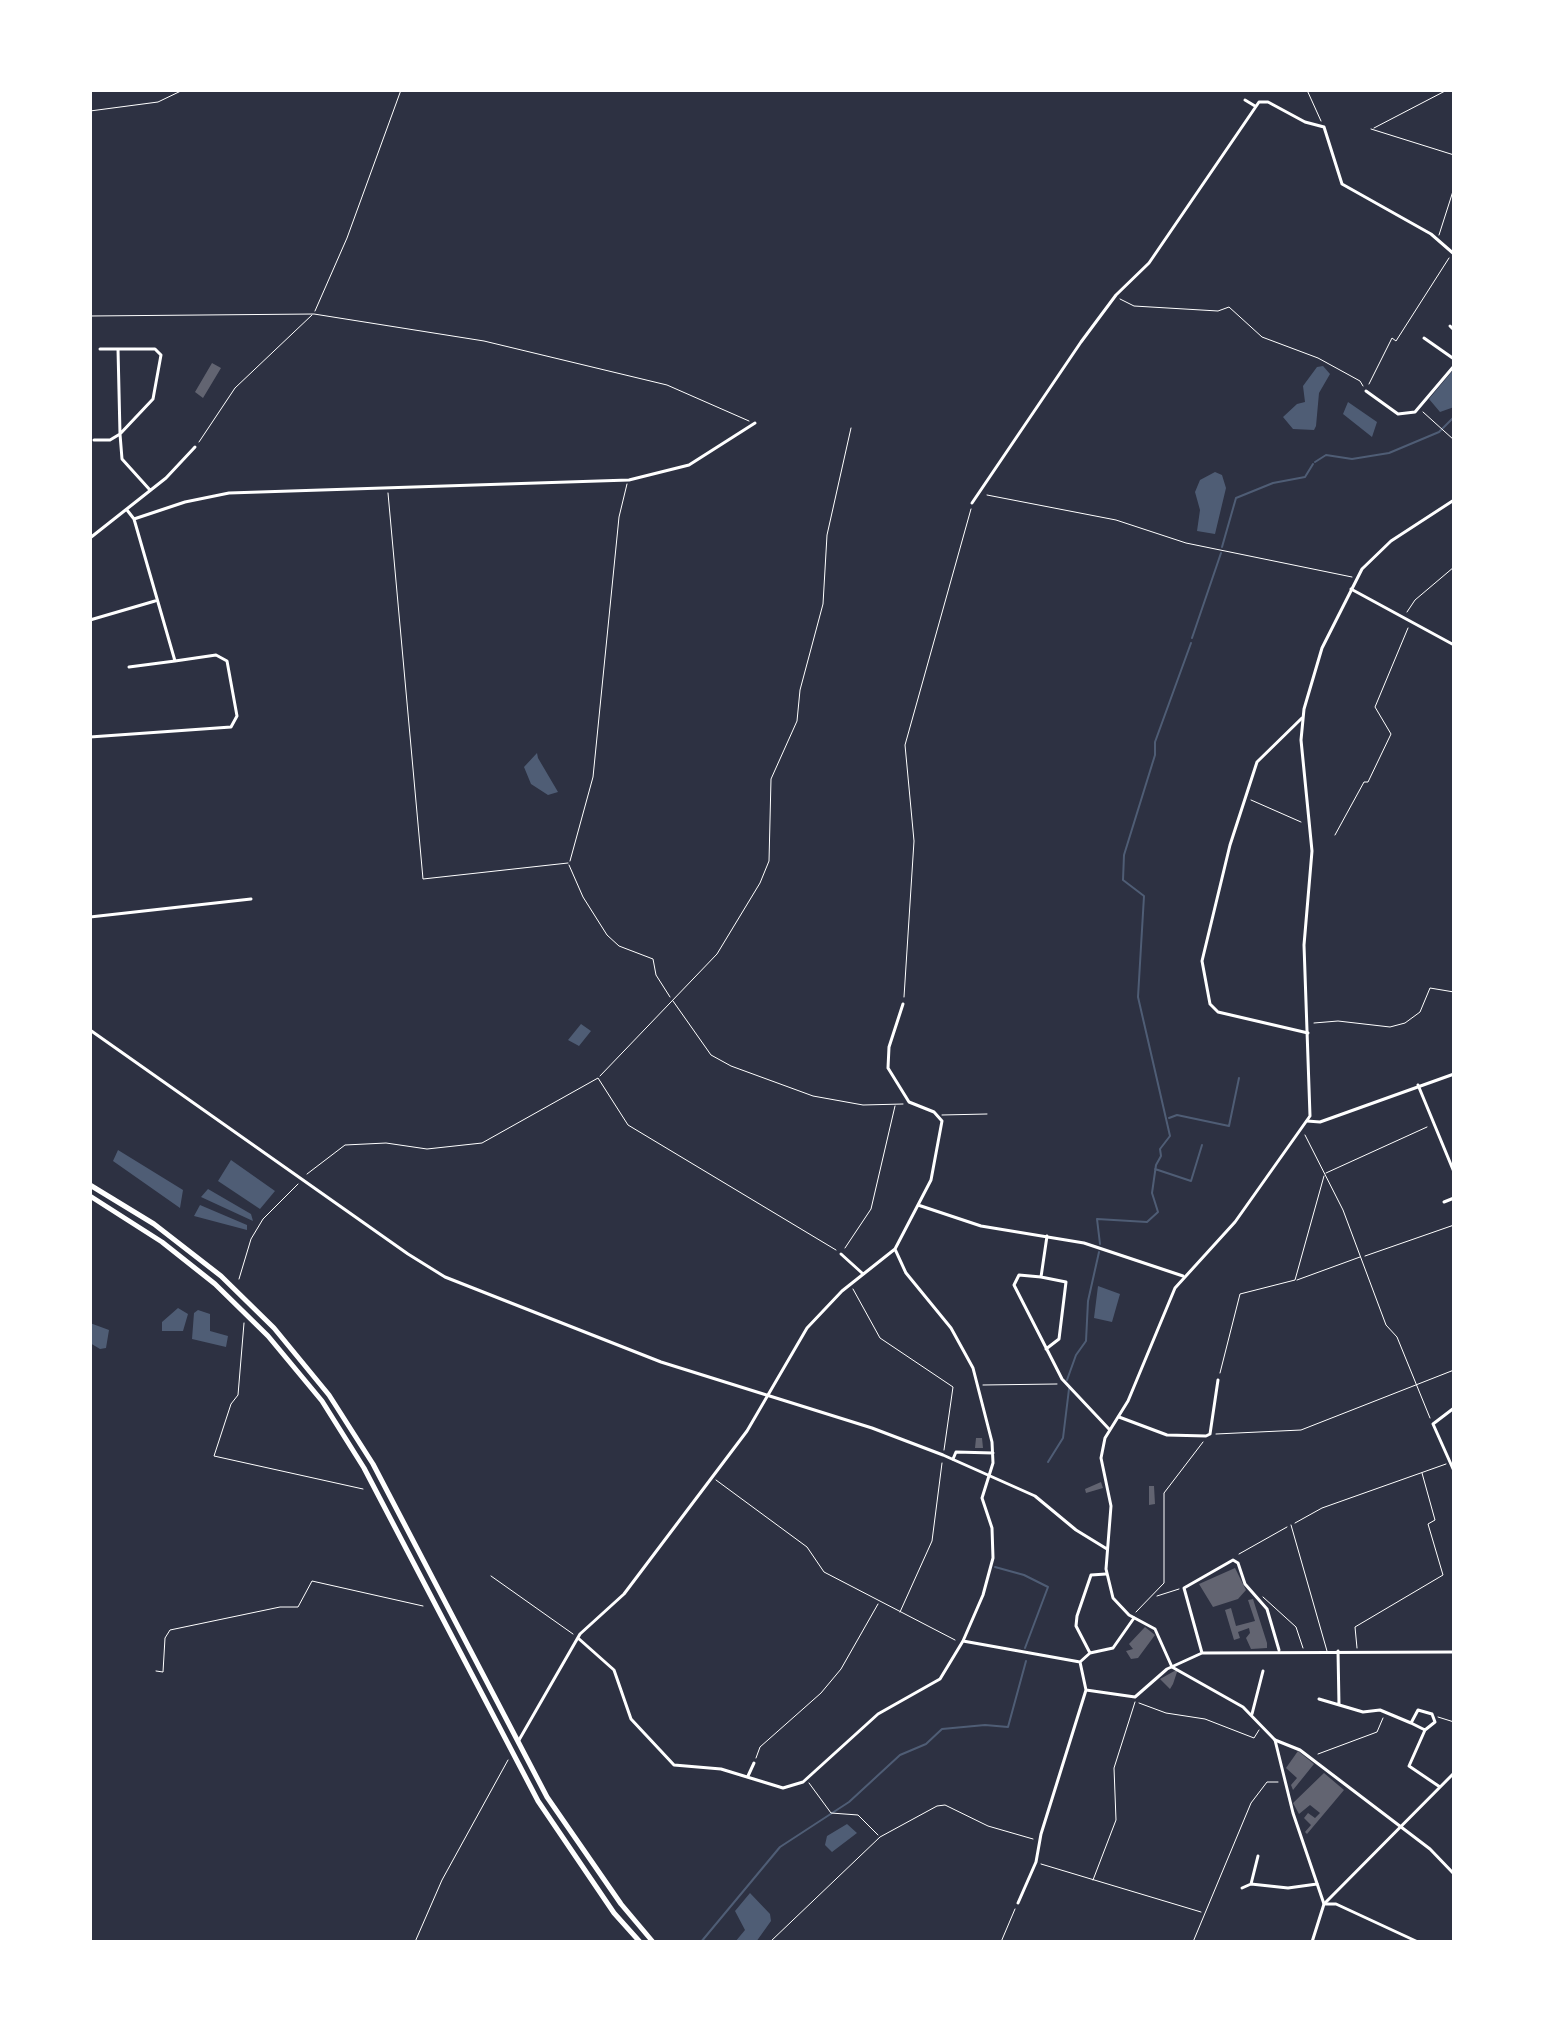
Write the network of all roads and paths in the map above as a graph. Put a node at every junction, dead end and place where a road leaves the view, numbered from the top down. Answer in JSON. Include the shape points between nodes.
{"nodes":[{"id":1,"x":183,"y":90,"type":"edge"},
{"id":2,"x":401,"y":90,"type":"edge"},
{"id":3,"x":1307,"y":90,"type":"edge"},
{"id":4,"x":1447,"y":90,"type":"edge"},
{"id":5,"x":1245,"y":100,"type":"dead end"},
{"id":6,"x":1255,"y":106,"type":"junction"},
{"id":7,"x":90,"y":111,"type":"edge"},
{"id":8,"x":1324,"y":127,"type":"junction"},
{"id":9,"x":1454,"y":155,"type":"edge"},
{"id":10,"x":1454,"y":188,"type":"edge"},
{"id":11,"x":1438,"y":239,"type":"junction"},
{"id":12,"x":1453,"y":253,"type":"edge"},
{"id":13,"x":1116,"y":295,"type":"junction"},
{"id":14,"x":314,"y":314,"type":"junction"},
{"id":15,"x":90,"y":316,"type":"edge"},
{"id":16,"x":1450,"y":326,"type":"dead end"},
{"id":17,"x":1454,"y":330,"type":"edge"},
{"id":18,"x":1424,"y":338,"type":"dead end"},
{"id":19,"x":100,"y":349,"type":"dead end"},
{"id":20,"x":118,"y":349,"type":"junction"},
{"id":21,"x":1454,"y":359,"type":"edge"},
{"id":22,"x":1454,"y":366,"type":"edge"},
{"id":23,"x":1366,"y":391,"type":"junction"},
{"id":24,"x":1418,"y":408,"type":"junction"},
{"id":25,"x":755,"y":423,"type":"joint"},
{"id":26,"x":851,"y":428,"type":"dead end"},
{"id":27,"x":120,"y":434,"type":"junction"},
{"id":28,"x":94,"y":440,"type":"dead end"},
{"id":29,"x":1454,"y":440,"type":"edge"},
{"id":30,"x":195,"y":447,"type":"joint"},
{"id":31,"x":629,"y":480,"type":"junction"},
{"id":32,"x":150,"y":490,"type":"junction"},
{"id":33,"x":387,"y":490,"type":"junction"},
{"id":34,"x":980,"y":493,"type":"junction"},
{"id":35,"x":1454,"y":500,"type":"edge"},
{"id":36,"x":972,"y":503,"type":"joint"},
{"id":37,"x":127,"y":510,"type":"junction"},
{"id":38,"x":134,"y":519,"type":"junction"},
{"id":39,"x":90,"y":538,"type":"edge"},
{"id":40,"x":1454,"y":567,"type":"edge"},
{"id":41,"x":1356,"y":578,"type":"junction"},
{"id":42,"x":1351,"y":589,"type":"junction"},
{"id":43,"x":157,"y":600,"type":"junction"},
{"id":44,"x":1403,"y":618,"type":"junction"},
{"id":45,"x":90,"y":620,"type":"edge"},
{"id":46,"x":1410,"y":622,"type":"junction"},
{"id":47,"x":1454,"y":645,"type":"edge"},
{"id":48,"x":175,"y":661,"type":"junction"},
{"id":49,"x":129,"y":667,"type":"dead end"},
{"id":50,"x":1302,"y":718,"type":"junction"},
{"id":51,"x":90,"y":737,"type":"edge"},
{"id":52,"x":1245,"y":797,"type":"junction"},
{"id":53,"x":1311,"y":826,"type":"junction"},
{"id":54,"x":1335,"y":835,"type":"dead end"},
{"id":55,"x":568,"y":863,"type":"junction"},
{"id":56,"x":251,"y":899,"type":"dead end"},
{"id":57,"x":90,"y":917,"type":"edge"},
{"id":58,"x":1454,"y":992,"type":"edge"},
{"id":59,"x":671,"y":999,"type":"junction"},
{"id":60,"x":903,"y":1004,"type":"joint"},
{"id":61,"x":1308,"y":1023,"type":"junction"},
{"id":62,"x":90,"y":1030,"type":"edge"},
{"id":63,"x":1308,"y":1033,"type":"junction"},
{"id":64,"x":1454,"y":1074,"type":"edge"},
{"id":65,"x":598,"y":1078,"type":"junction"},
{"id":66,"x":1418,"y":1085,"type":"junction"},
{"id":67,"x":909,"y":1102,"type":"junction"},
{"id":68,"x":895,"y":1106,"type":"junction"},
{"id":69,"x":987,"y":1114,"type":"dead end"},
{"id":70,"x":939,"y":1116,"type":"junction"},
{"id":71,"x":1307,"y":1121,"type":"junction"},
{"id":72,"x":1433,"y":1124,"type":"junction"},
{"id":73,"x":1302,"y":1130,"type":"junction"},
{"id":74,"x":1454,"y":1172,"type":"edge"},
{"id":75,"x":1324,"y":1173,"type":"junction"},
{"id":76,"x":302,"y":1180,"type":"junction"},
{"id":77,"x":90,"y":1185,"type":"edge"},
{"id":78,"x":90,"y":1196,"type":"edge"},
{"id":79,"x":1454,"y":1198,"type":"edge"},
{"id":80,"x":1444,"y":1202,"type":"dead end"},
{"id":81,"x":918,"y":1205,"type":"junction"},
{"id":82,"x":1454,"y":1225,"type":"edge"},
{"id":83,"x":1047,"y":1236,"type":"junction"},
{"id":84,"x":895,"y":1249,"type":"junction"},
{"id":85,"x":841,"y":1254,"type":"junction"},
{"id":86,"x":1363,"y":1256,"type":"junction"},
{"id":87,"x":862,"y":1273,"type":"junction"},
{"id":88,"x":1183,"y":1276,"type":"junction"},
{"id":89,"x":1041,"y":1277,"type":"junction"},
{"id":90,"x":239,"y":1279,"type":"dead end"},
{"id":91,"x":1295,"y":1280,"type":"junction"},
{"id":92,"x":850,"y":1283,"type":"junction"},
{"id":93,"x":245,"y":1313,"type":"junction"},
{"id":94,"x":1046,"y":1349,"type":"junction"},
{"id":95,"x":1454,"y":1370,"type":"edge"},
{"id":96,"x":1218,"y":1380,"type":"joint"},
{"id":97,"x":1065,"y":1382,"type":"junction"},
{"id":98,"x":1414,"y":1384,"type":"junction"},
{"id":99,"x":980,"y":1385,"type":"junction"},
{"id":100,"x":769,"y":1398,"type":"junction"},
{"id":101,"x":1454,"y":1408,"type":"edge"},
{"id":102,"x":1119,"y":1417,"type":"junction"},
{"id":103,"x":1433,"y":1424,"type":"junction"},
{"id":104,"x":1109,"y":1429,"type":"junction"},
{"id":105,"x":1208,"y":1435,"type":"junction"},
{"id":106,"x":993,"y":1453,"type":"junction"},
{"id":107,"x":943,"y":1455,"type":"junction"},
{"id":108,"x":953,"y":1459,"type":"junction"},
{"id":109,"x":1451,"y":1462,"type":"junction"},
{"id":110,"x":1454,"y":1471,"type":"edge"},
{"id":111,"x":1422,"y":1473,"type":"junction"},
{"id":112,"x":988,"y":1474,"type":"junction"},
{"id":113,"x":713,"y":1478,"type":"junction"},
{"id":114,"x":363,"y":1489,"type":"dead end"},
{"id":115,"x":1291,"y":1525,"type":"junction"},
{"id":116,"x":1107,"y":1549,"type":"junction"},
{"id":117,"x":1236,"y":1560,"type":"junction"},
{"id":118,"x":1106,"y":1574,"type":"junction"},
{"id":119,"x":491,"y":1576,"type":"dead end"},
{"id":120,"x":1184,"y":1588,"type":"junction"},
{"id":121,"x":1252,"y":1592,"type":"junction"},
{"id":122,"x":1155,"y":1596,"type":"junction"},
{"id":123,"x":879,"y":1601,"type":"junction"},
{"id":124,"x":423,"y":1606,"type":"dead end"},
{"id":125,"x":900,"y":1612,"type":"junction"},
{"id":126,"x":1134,"y":1618,"type":"junction"},
{"id":127,"x":578,"y":1638,"type":"junction"},
{"id":128,"x":962,"y":1642,"type":"junction"},
{"id":129,"x":1279,"y":1651,"type":"junction"},
{"id":130,"x":1303,"y":1651,"type":"junction"},
{"id":131,"x":1327,"y":1651,"type":"junction"},
{"id":132,"x":1338,"y":1651,"type":"junction"},
{"id":133,"x":1357,"y":1651,"type":"junction"},
{"id":134,"x":1454,"y":1652,"type":"edge"},
{"id":135,"x":1090,"y":1653,"type":"junction"},
{"id":136,"x":1202,"y":1653,"type":"junction"},
{"id":137,"x":1080,"y":1662,"type":"junction"},
{"id":138,"x":1172,"y":1667,"type":"junction"},
{"id":139,"x":156,"y":1671,"type":"dead end"},
{"id":140,"x":1263,"y":1671,"type":"dead end"},
{"id":141,"x":1086,"y":1690,"type":"junction"},
{"id":142,"x":1319,"y":1699,"type":"dead end"},
{"id":143,"x":1339,"y":1705,"type":"junction"},
{"id":144,"x":1385,"y":1712,"type":"junction"},
{"id":145,"x":1252,"y":1714,"type":"junction"},
{"id":146,"x":1435,"y":1718,"type":"junction"},
{"id":147,"x":1454,"y":1722,"type":"edge"},
{"id":148,"x":1411,"y":1723,"type":"junction"},
{"id":149,"x":1262,"y":1724,"type":"junction"},
{"id":150,"x":1425,"y":1730,"type":"junction"},
{"id":151,"x":1275,"y":1740,"type":"junction"},
{"id":152,"x":517,"y":1744,"type":"junction"},
{"id":153,"x":512,"y":1754,"type":"junction"},
{"id":154,"x":1315,"y":1762,"type":"junction"},
{"id":155,"x":754,"y":1763,"type":"joint"},
{"id":156,"x":1454,"y":1773,"type":"edge"},
{"id":157,"x":748,"y":1776,"type":"junction"},
{"id":158,"x":806,"y":1779,"type":"junction"},
{"id":159,"x":1284,"y":1782,"type":"junction"},
{"id":160,"x":1440,"y":1787,"type":"junction"},
{"id":161,"x":1401,"y":1827,"type":"junction"},
{"id":162,"x":880,"y":1837,"type":"junction"},
{"id":163,"x":1039,"y":1841,"type":"junction"},
{"id":164,"x":1258,"y":1856,"type":"dead end"},
{"id":165,"x":1036,"y":1862,"type":"junction"},
{"id":166,"x":1454,"y":1874,"type":"edge"},
{"id":167,"x":1093,"y":1880,"type":"junction"},
{"id":168,"x":1318,"y":1883,"type":"junction"},
{"id":169,"x":1251,"y":1884,"type":"junction"},
{"id":170,"x":1242,"y":1888,"type":"dead end"},
{"id":171,"x":1018,"y":1903,"type":"joint"},
{"id":172,"x":1324,"y":1904,"type":"junction"},
{"id":173,"x":1203,"y":1913,"type":"junction"},
{"id":174,"x":415,"y":1942,"type":"edge"},
{"id":175,"x":640,"y":1942,"type":"edge"},
{"id":176,"x":653,"y":1942,"type":"edge"},
{"id":177,"x":770,"y":1942,"type":"edge"},
{"id":178,"x":1001,"y":1942,"type":"edge"},
{"id":179,"x":1193,"y":1942,"type":"edge"},
{"id":180,"x":1312,"y":1942,"type":"edge"},
{"id":181,"x":1418,"y":1942,"type":"edge"}],
"edges":[{"from":1,"to":7,"type":"path","via":[[158,102]]},
{"from":2,"to":14,"type":"path"},
{"from":3,"to":8,"type":"path"},
{"from":4,"to":9,"type":"path","via":[[1371,129]]},
{"from":5,"to":6,"type":"street"},
{"from":6,"to":8,"type":"street","via":[[1268,102]]},
{"from":6,"to":13,"type":"street","via":[[1149,263]]},
{"from":8,"to":11,"type":"street","via":[[1342,184]]},
{"from":10,"to":11,"type":"path"},
{"from":11,"to":12,"type":"street"},
{"from":12,"to":23,"type":"path","via":[[1396,341],[1392,338]]},
{"from":13,"to":23,"type":"path","via":[[1134,306],[1229,307],[1262,337],[1318,358],[1360,381]]},
{"from":13,"to":34,"type":"street"},
{"from":14,"to":15,"type":"path"},
{"from":14,"to":25,"type":"path","via":[[556,356],[667,385]]},
{"from":14,"to":30,"type":"path","via":[[235,388]]},
{"from":16,"to":17,"type":"street"},
{"from":18,"to":21,"type":"street"},
{"from":19,"to":20,"type":"street"},
{"from":20,"to":27,"type":"street"},
{"from":20,"to":27,"type":"street","via":[[155,349],[162,358],[153,399]]},
{"from":22,"to":24,"type":"street"},
{"from":23,"to":24,"type":"street","via":[[1398,414]]},
{"from":24,"to":29,"type":"path"},
{"from":25,"to":31,"type":"street","via":[[689,465]]},
{"from":26,"to":59,"type":"path","via":[[827,535],[823,604],[797,721],[771,779],[769,861],[717,954]]},
{"from":27,"to":28,"type":"street"},
{"from":27,"to":32,"type":"street","via":[[122,459]]},
{"from":30,"to":32,"type":"street"},
{"from":31,"to":33,"type":"street"},
{"from":31,"to":55,"type":"path","via":[[619,517],[593,777]]},
{"from":32,"to":37,"type":"street"},
{"from":33,"to":38,"type":"street","via":[[229,493]]},
{"from":33,"to":55,"type":"path","via":[[423,879]]},
{"from":34,"to":36,"type":"street"},
{"from":34,"to":41,"type":"path"},
{"from":35,"to":41,"type":"street","via":[[1379,550]]},
{"from":36,"to":60,"type":"path","via":[[905,745],[914,841]]},
{"from":37,"to":38,"type":"street"},
{"from":37,"to":39,"type":"street"},
{"from":38,"to":43,"type":"street"},
{"from":40,"to":44,"type":"path","via":[[1415,600]]},
{"from":41,"to":42,"type":"street"},
{"from":42,"to":44,"type":"street"},
{"from":42,"to":50,"type":"street","via":[[1322,648]]},
{"from":43,"to":45,"type":"street"},
{"from":43,"to":48,"type":"street"},
{"from":44,"to":46,"type":"street"},
{"from":46,"to":47,"type":"street"},
{"from":46,"to":54,"type":"path","via":[[1375,707],[1391,734]]},
{"from":48,"to":49,"type":"street"},
{"from":48,"to":51,"type":"street","via":[[216,655],[227,661],[235,724],[225,729]]},
{"from":50,"to":52,"type":"street","via":[[1257,762]]},
{"from":50,"to":53,"type":"street"},
{"from":52,"to":53,"type":"path"},
{"from":52,"to":63,"type":"street","via":[[1203,951],[1210,1004],[1218,1012]]},
{"from":53,"to":61,"type":"street","via":[[1304,945]]},
{"from":55,"to":59,"type":"path","via":[[607,935],[619,946],[653,959]]},
{"from":56,"to":57,"type":"street"},
{"from":58,"to":61,"type":"path","via":[[1430,988],[1420,1012],[1390,1027]]},
{"from":59,"to":65,"type":"path"},
{"from":59,"to":68,"type":"path","via":[[711,1055],[731,1066],[813,1096]]},
{"from":60,"to":67,"type":"street","via":[[888,1068]]},
{"from":61,"to":63,"type":"street"},
{"from":62,"to":76,"type":"street"},
{"from":63,"to":71,"type":"street","via":[[1312,1110]]},
{"from":64,"to":66,"type":"street"},
{"from":65,"to":76,"type":"path","via":[[482,1143],[427,1149],[345,1145],[312,1166]]},
{"from":65,"to":85,"type":"path","via":[[628,1125]]},
{"from":66,"to":71,"type":"street","via":[[1320,1122]]},
{"from":66,"to":72,"type":"street"},
{"from":67,"to":68,"type":"path"},
{"from":67,"to":70,"type":"street"},
{"from":68,"to":85,"type":"path","via":[[871,1209]]},
{"from":69,"to":70,"type":"lane"},
{"from":70,"to":81,"type":"street","via":[[931,1180]]},
{"from":71,"to":73,"type":"street"},
{"from":72,"to":74,"type":"street"},
{"from":72,"to":75,"type":"path"},
{"from":73,"to":75,"type":"path"},
{"from":73,"to":88,"type":"street","via":[[1235,1222]]},
{"from":75,"to":86,"type":"path"},
{"from":75,"to":91,"type":"path"},
{"from":76,"to":90,"type":"path","via":[[263,1219]]},
{"from":76,"to":100,"type":"street","via":[[445,1277],[661,1362]]},
{"from":77,"to":152,"type":"highway","via":[[178,1242],[240,1294],[306,1365],[363,1449]]},
{"from":78,"to":93,"type":"highway","via":[[185,1259]]},
{"from":79,"to":80,"type":"street"},
{"from":81,"to":83,"type":"street","via":[[981,1226]]},
{"from":81,"to":84,"type":"street"},
{"from":82,"to":86,"type":"path"},
{"from":83,"to":88,"type":"street"},
{"from":83,"to":89,"type":"street"},
{"from":84,"to":87,"type":"street"},
{"from":84,"to":99,"type":"street","via":[[906,1273],[957,1338]]},
{"from":85,"to":87,"type":"street"},
{"from":86,"to":91,"type":"path"},
{"from":86,"to":98,"type":"path","via":[[1386,1325],[1397,1337]]},
{"from":87,"to":92,"type":"street"},
{"from":88,"to":102,"type":"street","via":[[1166,1302]]},
{"from":89,"to":94,"type":"street","via":[[1066,1282],[1059,1339]]},
{"from":89,"to":94,"type":"street","via":[[1019,1275],[1014,1285]]},
{"from":91,"to":96,"type":"path","via":[[1240,1294]]},
{"from":92,"to":100,"type":"street","via":[[807,1328]]},
{"from":92,"to":107,"type":"path","via":[[880,1338],[953,1387]]},
{"from":93,"to":114,"type":"path","via":[[238,1395],[214,1456]]},
{"from":93,"to":153,"type":"highway","via":[[322,1401],[355,1453]]},
{"from":94,"to":97,"type":"street"},
{"from":95,"to":98,"type":"path"},
{"from":96,"to":105,"type":"street"},
{"from":97,"to":99,"type":"path"},
{"from":97,"to":104,"type":"street"},
{"from":98,"to":103,"type":"path"},
{"from":98,"to":105,"type":"path","via":[[1301,1430]]},
{"from":99,"to":106,"type":"street"},
{"from":100,"to":107,"type":"street"},
{"from":100,"to":113,"type":"street"},
{"from":101,"to":103,"type":"street"},
{"from":102,"to":104,"type":"street"},
{"from":102,"to":105,"type":"street","via":[[1167,1435]]},
{"from":103,"to":109,"type":"street"},
{"from":104,"to":116,"type":"street","via":[[1101,1458],[1111,1506]]},
{"from":105,"to":122,"type":"path","via":[[1164,1493],[1164,1583]]},
{"from":106,"to":108,"type":"street","via":[[956,1452]]},
{"from":106,"to":112,"type":"street"},
{"from":107,"to":108,"type":"street"},
{"from":107,"to":125,"type":"path","via":[[932,1541]]},
{"from":108,"to":112,"type":"street"},
{"from":109,"to":110,"type":"street"},
{"from":109,"to":111,"type":"path"},
{"from":111,"to":115,"type":"path","via":[[1322,1508]]},
{"from":111,"to":133,"type":"path","via":[[1435,1520],[1428,1524],[1443,1575],[1355,1627]]},
{"from":112,"to":116,"type":"street","via":[[1035,1496]]},
{"from":112,"to":128,"type":"street","via":[[982,1498],[992,1528],[993,1558]]},
{"from":113,"to":123,"type":"path","via":[[807,1547],[824,1572]]},
{"from":113,"to":127,"type":"street","via":[[624,1594]]},
{"from":115,"to":117,"type":"path"},
{"from":115,"to":131,"type":"lane"},
{"from":116,"to":118,"type":"street"},
{"from":117,"to":120,"type":"street"},
{"from":117,"to":121,"type":"street"},
{"from":118,"to":126,"type":"street","via":[[1113,1598]]},
{"from":118,"to":135,"type":"street","via":[[1091,1575],[1077,1616],[1076,1626]]},
{"from":119,"to":127,"type":"path"},
{"from":120,"to":122,"type":"path"},
{"from":120,"to":136,"type":"street"},
{"from":121,"to":129,"type":"street","via":[[1267,1609]]},
{"from":121,"to":130,"type":"path","via":[[1296,1627]]},
{"from":122,"to":126,"type":"path"},
{"from":123,"to":125,"type":"path"},
{"from":123,"to":155,"type":"path","via":[[841,1669],[760,1747]]},
{"from":124,"to":139,"type":"path","via":[[312,1581],[298,1607],[170,1630],[163,1672]]},
{"from":125,"to":128,"type":"path"},
{"from":126,"to":135,"type":"street","via":[[1113,1648]]},
{"from":126,"to":138,"type":"street","via":[[1155,1629]]},
{"from":127,"to":152,"type":"street"},
{"from":127,"to":157,"type":"street","via":[[614,1670],[631,1719],[674,1765]]},
{"from":128,"to":137,"type":"street"},
{"from":128,"to":158,"type":"street","via":[[940,1679],[878,1714]]},
{"from":129,"to":130,"type":"street"},
{"from":129,"to":136,"type":"street"},
{"from":130,"to":131,"type":"street"},
{"from":131,"to":132,"type":"street"},
{"from":132,"to":133,"type":"street"},
{"from":132,"to":143,"type":"street"},
{"from":133,"to":134,"type":"street"},
{"from":135,"to":137,"type":"street"},
{"from":136,"to":138,"type":"street"},
{"from":137,"to":141,"type":"street"},
{"from":138,"to":141,"type":"street","via":[[1131,1698]]},
{"from":138,"to":145,"type":"street"},
{"from":140,"to":145,"type":"street"},
{"from":141,"to":163,"type":"street"},
{"from":142,"to":143,"type":"street"},
{"from":143,"to":144,"type":"street"},
{"from":144,"to":148,"type":"street"},
{"from":144,"to":154,"type":"path","via":[[1377,1732],[1319,1752]]},
{"from":145,"to":149,"type":"street"},
{"from":146,"to":147,"type":"path"},
{"from":146,"to":148,"type":"street","via":[[1418,1710]]},
{"from":146,"to":150,"type":"street"},
{"from":148,"to":150,"type":"street"},
{"from":149,"to":151,"type":"street"},
{"from":149,"to":167,"type":"path","via":[[1254,1738],[1205,1719],[1146,1708],[1136,1700],[1114,1768],[1116,1820]]},
{"from":150,"to":160,"type":"street","via":[[1409,1766]]},
{"from":151,"to":154,"type":"street"},
{"from":151,"to":159,"type":"street"},
{"from":152,"to":176,"type":"highway","via":[[573,1837]]},
{"from":153,"to":174,"type":"path","via":[[442,1880]]},
{"from":153,"to":175,"type":"highway","via":[[564,1842]]},
{"from":154,"to":161,"type":"street"},
{"from":155,"to":157,"type":"street"},
{"from":156,"to":160,"type":"street"},
{"from":157,"to":158,"type":"street","via":[[783,1788]]},
{"from":158,"to":162,"type":"path","via":[[831,1813],[858,1815]]},
{"from":159,"to":168,"type":"street"},
{"from":159,"to":173,"type":"path","via":[[1267,1782],[1251,1803]]},
{"from":160,"to":161,"type":"street"},
{"from":161,"to":166,"type":"street"},
{"from":161,"to":172,"type":"street"},
{"from":162,"to":163,"type":"path","via":[[923,1811],[945,1805],[988,1826]]},
{"from":162,"to":177,"type":"path"},
{"from":163,"to":165,"type":"street"},
{"from":164,"to":169,"type":"street"},
{"from":165,"to":167,"type":"path"},
{"from":165,"to":171,"type":"street"},
{"from":167,"to":173,"type":"path"},
{"from":168,"to":169,"type":"street","via":[[1288,1888]]},
{"from":168,"to":172,"type":"street"},
{"from":169,"to":170,"type":"street"},
{"from":171,"to":178,"type":"path"},
{"from":172,"to":180,"type":"street"},
{"from":172,"to":181,"type":"street","via":[[1336,1904]]},
{"from":173,"to":179,"type":"path"}]}
